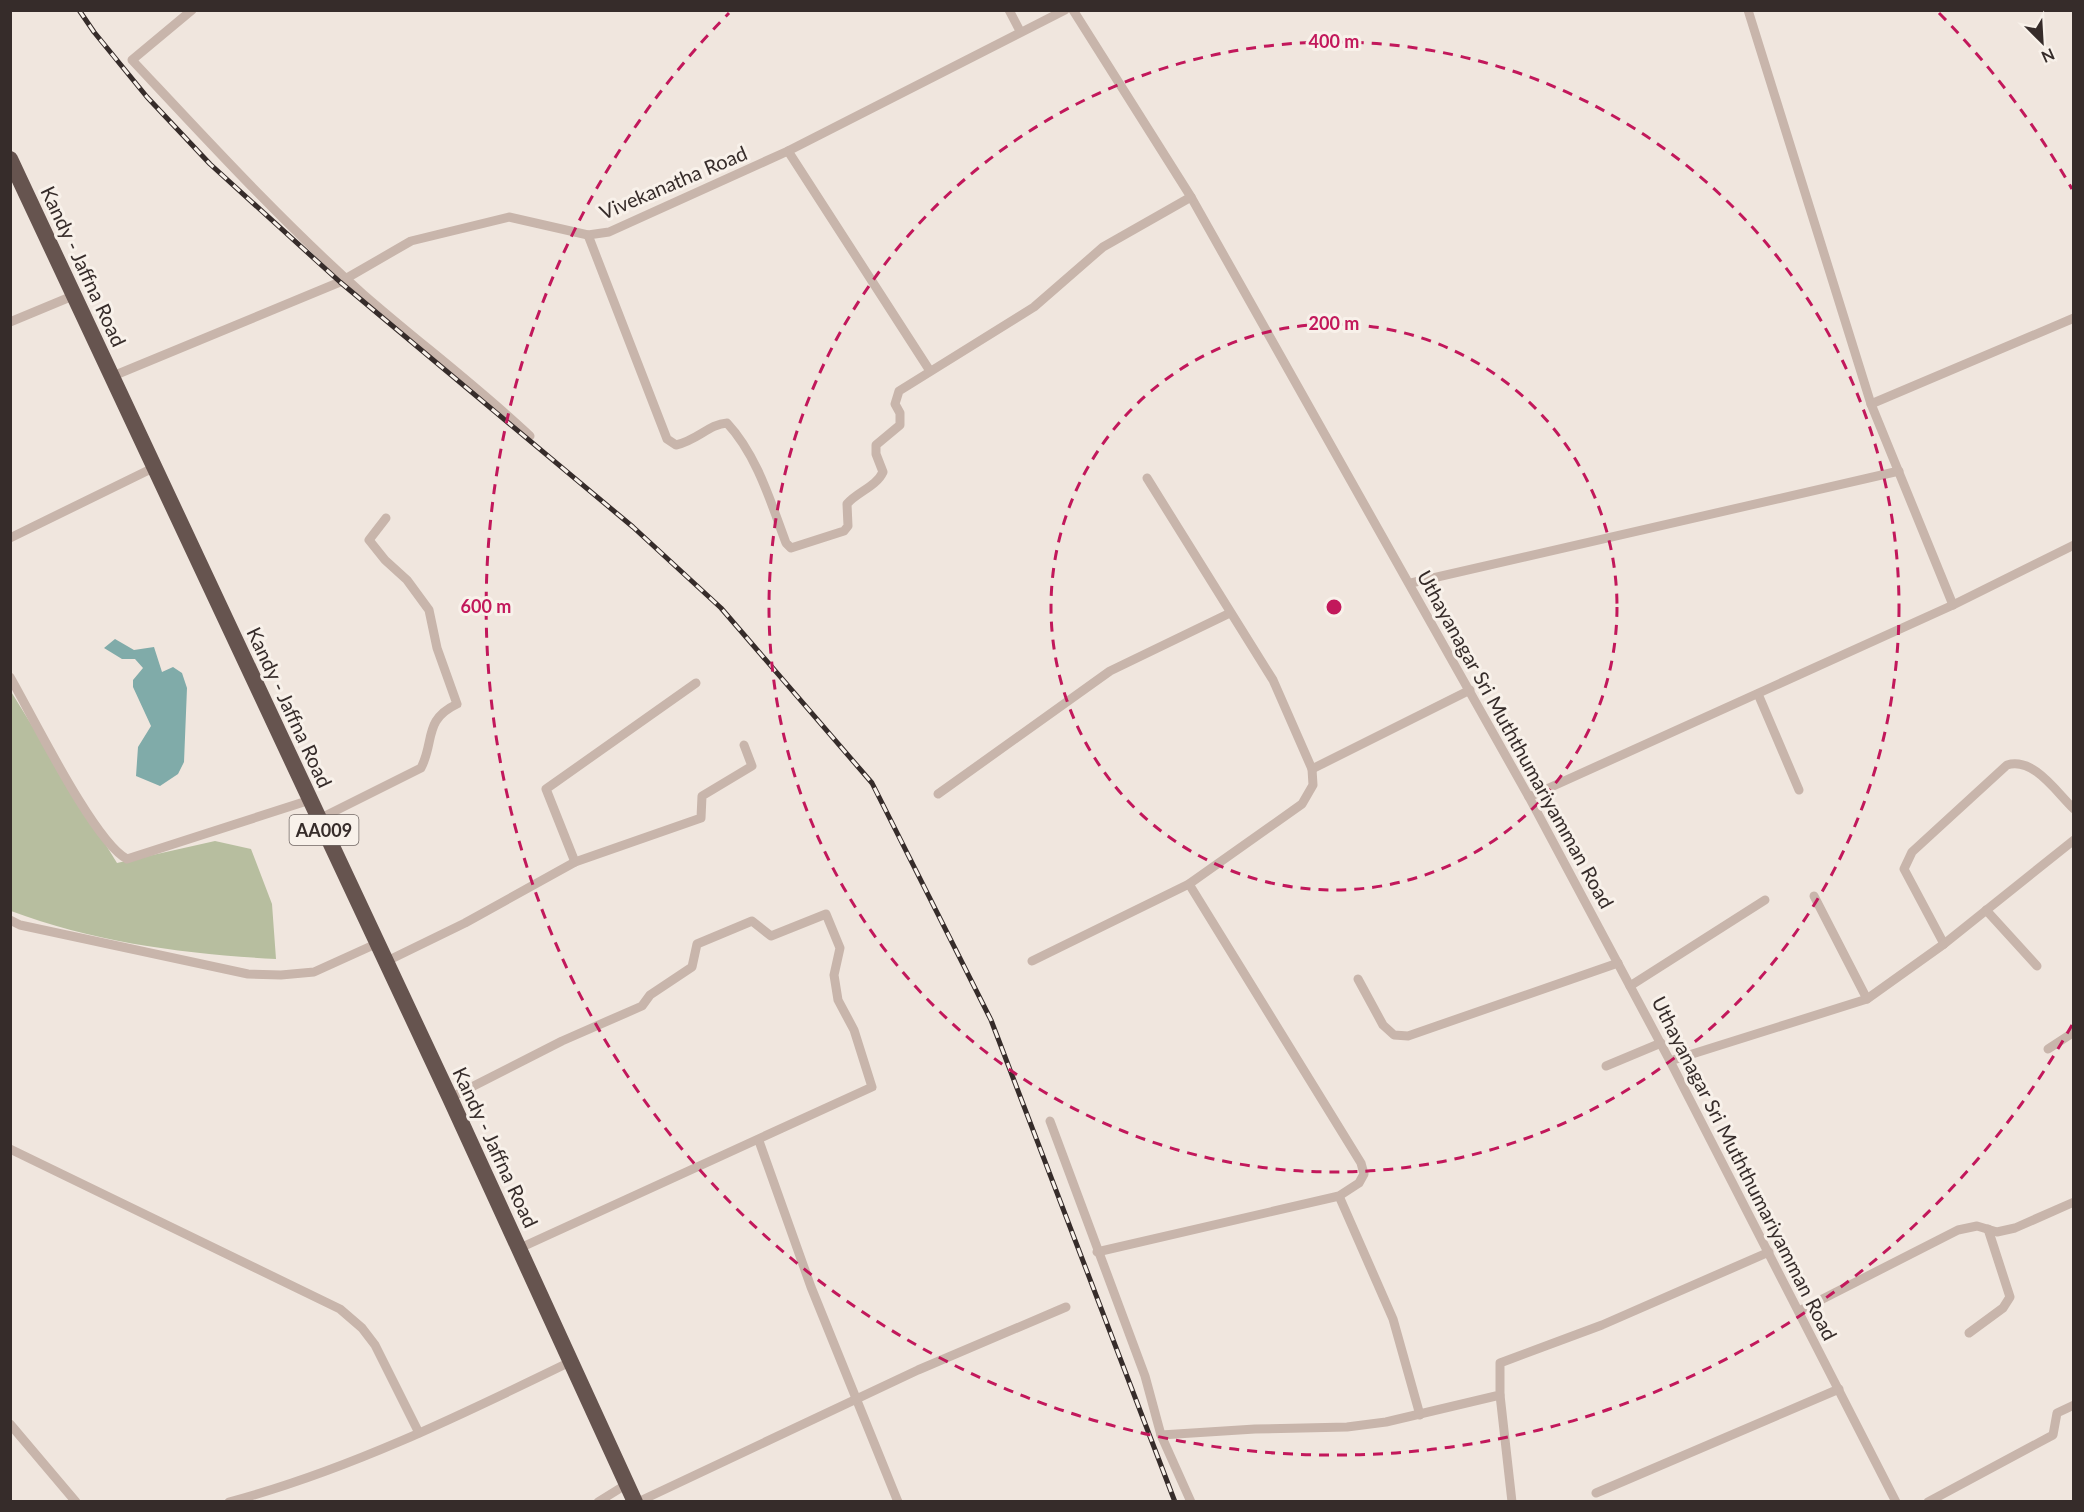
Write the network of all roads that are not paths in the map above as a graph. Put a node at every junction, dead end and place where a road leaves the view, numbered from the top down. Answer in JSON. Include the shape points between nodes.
{"nodes":[{"id":1,"x":192,"y":10,"type":"edge"},
{"id":2,"x":1009,"y":10,"type":"edge"},
{"id":3,"x":1065,"y":10,"type":"edge"},
{"id":4,"x":1073,"y":10,"type":"edge"},
{"id":5,"x":1748,"y":10,"type":"edge"},
{"id":6,"x":1020,"y":31,"type":"junction"},
{"id":7,"x":788,"y":151,"type":"junction"},
{"id":8,"x":10,"y":159,"type":"edge"},
{"id":9,"x":1191,"y":197,"type":"junction"},
{"id":10,"x":588,"y":235,"type":"junction"},
{"id":11,"x":347,"y":278,"type":"junction"},
{"id":12,"x":75,"y":295,"type":"junction"},
{"id":13,"x":2073,"y":318,"type":"edge"},
{"id":14,"x":10,"y":322,"type":"edge"},
{"id":15,"x":930,"y":371,"type":"junction"},
{"id":16,"x":113,"y":376,"type":"junction"},
{"id":17,"x":1871,"y":404,"type":"junction"},
{"id":18,"x":530,"y":436,"type":"dead end"},
{"id":19,"x":155,"y":467,"type":"junction"},
{"id":20,"x":1899,"y":471,"type":"junction"},
{"id":21,"x":1147,"y":478,"type":"dead end"},
{"id":22,"x":386,"y":518,"type":"dead end"},
{"id":23,"x":10,"y":538,"type":"edge"},
{"id":24,"x":2073,"y":545,"type":"edge"},
{"id":25,"x":1410,"y":583,"type":"junction"},
{"id":26,"x":1953,"y":605,"type":"junction"},
{"id":27,"x":1230,"y":613,"type":"junction"},
{"id":28,"x":10,"y":676,"type":"edge"},
{"id":29,"x":696,"y":683,"type":"dead end"},
{"id":30,"x":1470,"y":690,"type":"junction"},
{"id":31,"x":1758,"y":694,"type":"junction"},
{"id":32,"x":744,"y":746,"type":"dead end"},
{"id":33,"x":1312,"y":769,"type":"junction"},
{"id":34,"x":1799,"y":790,"type":"dead end"},
{"id":35,"x":938,"y":794,"type":"dead end"},
{"id":36,"x":1529,"y":797,"type":"junction"},
{"id":37,"x":310,"y":800,"type":"junction"},
{"id":38,"x":2073,"y":809,"type":"edge"},
{"id":39,"x":319,"y":819,"type":"junction"},
{"id":40,"x":2073,"y":840,"type":"edge"},
{"id":41,"x":575,"y":862,"type":"junction"},
{"id":42,"x":1189,"y":884,"type":"junction"},
{"id":43,"x":1814,"y":896,"type":"dead end"},
{"id":44,"x":1765,"y":900,"type":"dead end"},
{"id":45,"x":1986,"y":910,"type":"junction"},
{"id":46,"x":10,"y":920,"type":"edge"},
{"id":47,"x":378,"y":943,"type":"junction"},
{"id":48,"x":1944,"y":944,"type":"junction"},
{"id":49,"x":1032,"y":961,"type":"dead end"},
{"id":50,"x":385,"y":962,"type":"junction"},
{"id":51,"x":1618,"y":963,"type":"junction"},
{"id":52,"x":2037,"y":966,"type":"dead end"},
{"id":53,"x":1358,"y":979,"type":"dead end"},
{"id":54,"x":1630,"y":986,"type":"junction"},
{"id":55,"x":1867,"y":999,"type":"junction"},
{"id":56,"x":2073,"y":1032,"type":"edge"},
{"id":57,"x":1660,"y":1043,"type":"junction"},
{"id":58,"x":2048,"y":1049,"type":"dead end"},
{"id":59,"x":1670,"y":1061,"type":"junction"},
{"id":60,"x":1606,"y":1066,"type":"dead end"},
{"id":61,"x":450,"y":1098,"type":"junction"},
{"id":62,"x":1050,"y":1121,"type":"dead end"},
{"id":63,"x":759,"y":1141,"type":"junction"},
{"id":64,"x":10,"y":1149,"type":"edge"},
{"id":65,"x":1339,"y":1196,"type":"junction"},
{"id":66,"x":2073,"y":1202,"type":"edge"},
{"id":67,"x":1988,"y":1229,"type":"junction"},
{"id":68,"x":520,"y":1248,"type":"junction"},
{"id":69,"x":1097,"y":1252,"type":"junction"},
{"id":70,"x":1769,"y":1252,"type":"junction"},
{"id":71,"x":1066,"y":1307,"type":"dead end"},
{"id":72,"x":1799,"y":1311,"type":"junction"},
{"id":73,"x":1969,"y":1333,"type":"dead end"},
{"id":74,"x":572,"y":1361,"type":"junction"},
{"id":75,"x":1839,"y":1389,"type":"junction"},
{"id":76,"x":1500,"y":1395,"type":"junction"},
{"id":77,"x":855,"y":1400,"type":"junction"},
{"id":78,"x":2073,"y":1405,"type":"edge"},
{"id":79,"x":1420,"y":1415,"type":"junction"},
{"id":80,"x":10,"y":1424,"type":"edge"},
{"id":81,"x":419,"y":1433,"type":"junction"},
{"id":82,"x":1161,"y":1435,"type":"junction"},
{"id":83,"x":627,"y":1484,"type":"junction"},
{"id":84,"x":1596,"y":1493,"type":"dead end"},
{"id":85,"x":76,"y":1502,"type":"edge"},
{"id":86,"x":229,"y":1502,"type":"edge"},
{"id":87,"x":598,"y":1502,"type":"edge"},
{"id":88,"x":637,"y":1502,"type":"edge"},
{"id":89,"x":898,"y":1502,"type":"edge"},
{"id":90,"x":1191,"y":1502,"type":"edge"},
{"id":91,"x":1512,"y":1502,"type":"edge"},
{"id":92,"x":1896,"y":1502,"type":"edge"},
{"id":93,"x":1928,"y":1502,"type":"edge"}],
"edges":[{"from":1,"to":11,"type":"street","via":[[132,60],[230,166]]},
{"from":2,"to":6,"type":"street"},
{"from":3,"to":6,"type":"street","name":"Vivekanatha Road"},
{"from":4,"to":9,"type":"street","name":"Uthayanagar Sri Muththumariyamman Road"},
{"from":5,"to":17,"type":"street"},
{"from":6,"to":7,"type":"street","name":"Vivekanatha Road"},
{"from":7,"to":10,"type":"street","name":"Vivekanatha Road","via":[[609,232]]},
{"from":7,"to":15,"type":"street"},
{"from":8,"to":12,"type":"highway","name":"Kandy - Jaffna Road","number":"AA009"},
{"from":9,"to":15,"type":"street","via":[[1103,248],[1034,307]]},
{"from":9,"to":25,"type":"street","name":"Uthayanagar Sri Muththumariyamman Road"},
{"from":10,"to":11,"type":"street","name":"Vivekanatha Road","via":[[509,217],[411,241]]},
{"from":10,"to":15,"type":"street","via":[[667,439],[676,445],[694,441],[716,424],[727,423],[761,480],[791,548],[844,531],[848,526],[847,504],[880,479],[883,472],[876,445],[900,425],[895,398],[899,391]]},
{"from":11,"to":16,"type":"street","name":"Vivekanatha Road"},
{"from":11,"to":18,"type":"street"},
{"from":12,"to":14,"type":"street"},
{"from":12,"to":16,"type":"highway","name":"Kandy - Jaffna Road","number":"AA009"},
{"from":13,"to":17,"type":"street"},
{"from":16,"to":19,"type":"highway","name":"Kandy - Jaffna Road","number":"AA009"},
{"from":17,"to":20,"type":"street"},
{"from":19,"to":23,"type":"street"},
{"from":19,"to":37,"type":"highway","name":"Kandy - Jaffna Road","number":"AA009"},
{"from":20,"to":25,"type":"street"},
{"from":20,"to":26,"type":"street"},
{"from":21,"to":27,"type":"street"},
{"from":22,"to":39,"type":"street","via":[[369,540],[429,610],[437,648],[457,704],[435,720],[421,768]]},
{"from":24,"to":26,"type":"street"},
{"from":25,"to":30,"type":"street","name":"Uthayanagar Sri Muththumariyamman Road"},
{"from":26,"to":31,"type":"street"},
{"from":27,"to":33,"type":"street","via":[[1274,680]]},
{"from":27,"to":35,"type":"street","via":[[1110,671]]},
{"from":28,"to":37,"type":"street","via":[[79,800],[117,854],[127,859]]},
{"from":29,"to":41,"type":"street","via":[[546,789]]},
{"from":30,"to":33,"type":"street"},
{"from":30,"to":36,"type":"street","name":"Uthayanagar Sri Muththumariyamman Road"},
{"from":31,"to":34,"type":"street"},
{"from":31,"to":36,"type":"street"},
{"from":32,"to":41,"type":"street","via":[[752,766],[702,796],[701,818]]},
{"from":33,"to":42,"type":"street","via":[[1313,786],[1302,804]]},
{"from":36,"to":51,"type":"street","name":"Uthayanagar Sri Muththumariyamman Road"},
{"from":37,"to":39,"type":"highway","name":"Kandy - Jaffna Road","number":"AA009"},
{"from":38,"to":48,"type":"street","via":[[2029,765],[2017,762],[2007,765],[1912,852],[1904,869]]},
{"from":39,"to":47,"type":"highway","name":"Kandy - Jaffna Road","number":"AA009"},
{"from":40,"to":45,"type":"street"},
{"from":41,"to":50,"type":"street"},
{"from":42,"to":49,"type":"street"},
{"from":42,"to":65,"type":"street","via":[[1361,1163],[1364,1174],[1359,1183]]},
{"from":43,"to":55,"type":"street"},
{"from":44,"to":54,"type":"street"},
{"from":45,"to":48,"type":"street"},
{"from":45,"to":52,"type":"street"},
{"from":46,"to":47,"type":"street","via":[[248,974],[314,972]]},
{"from":47,"to":50,"type":"highway","name":"Kandy - Jaffna Road","number":"AA009"},
{"from":48,"to":55,"type":"street"},
{"from":50,"to":61,"type":"highway","name":"Kandy - Jaffna Road","number":"AA009"},
{"from":51,"to":53,"type":"street","via":[[1408,1036],[1394,1035],[1383,1025]]},
{"from":51,"to":54,"type":"street","name":"Uthayanagar Sri Muththumariyamman Road"},
{"from":54,"to":57,"type":"street","name":"Uthayanagar Sri Muththumariyamman Road"},
{"from":55,"to":59,"type":"street"},
{"from":56,"to":58,"type":"street"},
{"from":57,"to":59,"type":"street","name":"Uthayanagar Sri Muththumariyamman Road"},
{"from":57,"to":60,"type":"street"},
{"from":59,"to":70,"type":"street","name":"Uthayanagar Sri Muththumariyamman Road"},
{"from":61,"to":63,"type":"street","via":[[562,1041],[642,1006],[650,995],[692,968],[697,944],[752,921],[771,936],[826,914],[840,948],[834,975],[838,1000],[855,1030],[872,1087]]},
{"from":61,"to":68,"type":"highway","name":"Kandy - Jaffna Road","number":"AA009"},
{"from":62,"to":69,"type":"street"},
{"from":63,"to":68,"type":"street"},
{"from":63,"to":77,"type":"street"},
{"from":64,"to":81,"type":"street","via":[[340,1309],[375,1345]]},
{"from":65,"to":69,"type":"street"},
{"from":65,"to":79,"type":"street","via":[[1393,1319]]},
{"from":66,"to":67,"type":"street","via":[[2015,1228],[1997,1232]]},
{"from":67,"to":72,"type":"street","via":[[1977,1226],[1958,1230]]},
{"from":67,"to":73,"type":"street","via":[[2010,1297],[2003,1308]]},
{"from":68,"to":74,"type":"highway","name":"Kandy - Jaffna Road","number":"AA009"},
{"from":69,"to":82,"type":"street","via":[[1145,1376]]},
{"from":70,"to":72,"type":"street","name":"Uthayanagar Sri Muththumariyamman Road"},
{"from":70,"to":76,"type":"street","via":[[1602,1325],[1500,1363]]},
{"from":71,"to":77,"type":"street"},
{"from":72,"to":75,"type":"street","name":"Uthayanagar Sri Muththumariyamman Road"},
{"from":74,"to":81,"type":"street"},
{"from":74,"to":83,"type":"highway","name":"Kandy - Jaffna Road","number":"AA009"},
{"from":75,"to":84,"type":"street"},
{"from":75,"to":92,"type":"street","name":"Uthayanagar Sri Muththumariyamman Road"},
{"from":76,"to":79,"type":"street"},
{"from":76,"to":91,"type":"street"},
{"from":77,"to":88,"type":"street"},
{"from":77,"to":89,"type":"street"},
{"from":78,"to":93,"type":"street","via":[[2057,1413],[2053,1435]]},
{"from":79,"to":82,"type":"street","via":[[1347,1427]]},
{"from":80,"to":85,"type":"street"},
{"from":81,"to":86,"type":"street","via":[[343,1464]]},
{"from":82,"to":90,"type":"street"},
{"from":83,"to":87,"type":"street"},
{"from":83,"to":88,"type":"highway","name":"Kandy - Jaffna Road","number":"AA009"}]}
